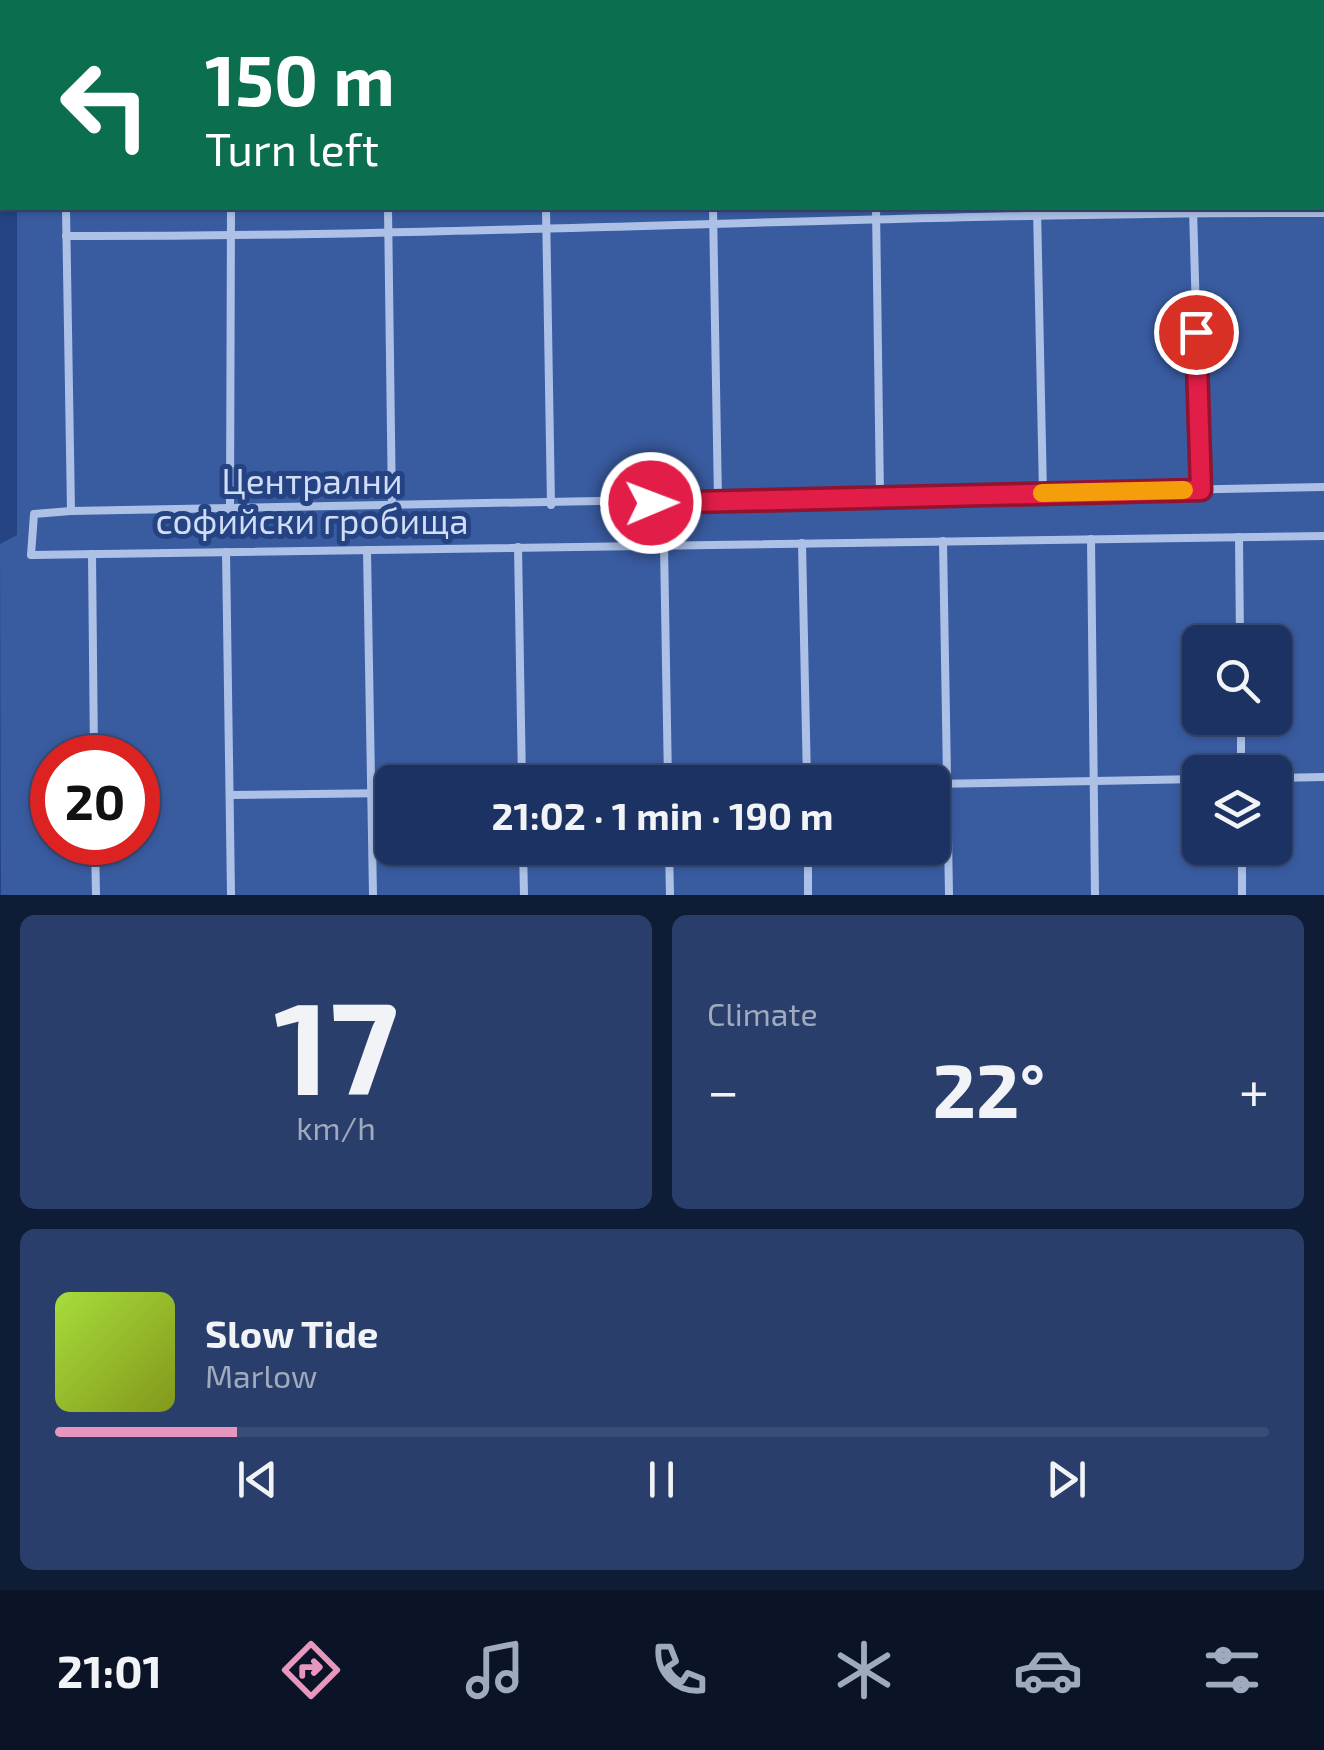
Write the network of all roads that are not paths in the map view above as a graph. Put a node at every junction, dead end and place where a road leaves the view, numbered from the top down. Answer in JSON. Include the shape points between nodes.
{"nodes":[{"id":1,"x":66,"y":210,"type":"edge"},
{"id":2,"x":231,"y":210,"type":"edge"},
{"id":3,"x":388,"y":210,"type":"edge"},
{"id":4,"x":546,"y":210,"type":"edge"},
{"id":5,"x":713,"y":210,"type":"edge"},
{"id":6,"x":876,"y":210,"type":"edge"},
{"id":7,"x":1037,"y":210,"type":"edge"},
{"id":8,"x":1193,"y":210,"type":"edge"},
{"id":9,"x":1324,"y":213,"type":"edge"},
{"id":10,"x":876,"y":218,"type":"junction"},
{"id":11,"x":713,"y":223,"type":"junction"},
{"id":12,"x":546,"y":228,"type":"junction"},
{"id":13,"x":388,"y":233,"type":"junction"},
{"id":14,"x":66,"y":236,"type":"junction"},
{"id":15,"x":231,"y":237,"type":"junction"},
{"id":16,"x":1324,"y":487,"type":"edge"},
{"id":17,"x":1201,"y":490,"type":"junction"},
{"id":18,"x":1044,"y":493,"type":"junction"},
{"id":19,"x":880,"y":497,"type":"junction"},
{"id":20,"x":718,"y":501,"type":"junction"},
{"id":21,"x":551,"y":505,"type":"junction"},
{"id":22,"x":392,"y":508,"type":"junction"},
{"id":23,"x":230,"y":510,"type":"junction"},
{"id":24,"x":71,"y":512,"type":"junction"},
{"id":25,"x":1324,"y":536,"type":"edge"},
{"id":26,"x":1239,"y":537,"type":"junction"},
{"id":27,"x":1091,"y":539,"type":"junction"},
{"id":28,"x":943,"y":541,"type":"junction"},
{"id":29,"x":802,"y":543,"type":"junction"},
{"id":30,"x":664,"y":546,"type":"junction"},
{"id":31,"x":518,"y":547,"type":"junction"},
{"id":32,"x":367,"y":550,"type":"junction"},
{"id":33,"x":226,"y":552,"type":"junction"},
{"id":34,"x":92,"y":554,"type":"junction"},
{"id":35,"x":1240,"y":625,"type":"edge"},
{"id":36,"x":94,"y":735,"type":"edge"},
{"id":37,"x":522,"y":765,"type":"edge"},
{"id":38,"x":668,"y":765,"type":"edge"},
{"id":39,"x":806,"y":765,"type":"edge"},
{"id":40,"x":947,"y":765,"type":"edge"},
{"id":41,"x":1324,"y":777,"type":"edge"},
{"id":42,"x":1292,"y":778,"type":"edge"},
{"id":43,"x":1182,"y":780,"type":"edge"},
{"id":44,"x":1094,"y":781,"type":"junction"},
{"id":45,"x":950,"y":783,"type":"edge"},
{"id":46,"x":371,"y":793,"type":"junction"},
{"id":47,"x":375,"y":793,"type":"edge"},
{"id":48,"x":230,"y":795,"type":"junction"},
{"id":49,"x":95,"y":865,"type":"edge"},
{"id":50,"x":524,"y":865,"type":"edge"},
{"id":51,"x":669,"y":865,"type":"edge"},
{"id":52,"x":808,"y":865,"type":"edge"},
{"id":53,"x":948,"y":865,"type":"edge"},
{"id":54,"x":1242,"y":865,"type":"edge"},
{"id":55,"x":96,"y":895,"type":"edge"},
{"id":56,"x":231,"y":895,"type":"edge"},
{"id":57,"x":373,"y":895,"type":"edge"},
{"id":58,"x":524,"y":895,"type":"edge"},
{"id":59,"x":670,"y":895,"type":"edge"},
{"id":60,"x":808,"y":895,"type":"edge"},
{"id":61,"x":949,"y":895,"type":"edge"},
{"id":62,"x":1096,"y":895,"type":"edge"},
{"id":63,"x":1242,"y":895,"type":"edge"}],
"edges":[{"from":1,"to":14,"type":"lane"},
{"from":2,"to":15,"type":"lane"},
{"from":3,"to":13,"type":"lane"},
{"from":4,"to":12,"type":"lane"},
{"from":5,"to":11,"type":"lane"},
{"from":6,"to":10,"type":"lane"},
{"from":7,"to":8,"type":"lane"},
{"from":7,"to":10,"type":"lane"},
{"from":7,"to":18,"type":"lane"},
{"from":8,"to":9,"type":"lane"},
{"from":8,"to":17,"type":"lane"},
{"from":10,"to":11,"type":"lane"},
{"from":10,"to":19,"type":"lane"},
{"from":11,"to":12,"type":"lane"},
{"from":11,"to":20,"type":"lane"},
{"from":12,"to":13,"type":"lane"},
{"from":12,"to":21,"type":"lane"},
{"from":13,"to":15,"type":"lane"},
{"from":13,"to":22,"type":"lane"},
{"from":14,"to":15,"type":"lane"},
{"from":14,"to":24,"type":"lane"},
{"from":15,"to":23,"type":"lane"},
{"from":16,"to":17,"type":"lane"},
{"from":17,"to":18,"type":"lane"},
{"from":18,"to":19,"type":"lane"},
{"from":19,"to":20,"type":"lane"},
{"from":20,"to":21,"type":"lane"},
{"from":21,"to":22,"type":"lane"},
{"from":22,"to":23,"type":"lane"},
{"from":23,"to":24,"type":"lane"},
{"from":24,"to":34,"type":"lane","via":[[34,514],[31,555]]},
{"from":25,"to":26,"type":"lane"},
{"from":26,"to":27,"type":"lane"},
{"from":26,"to":35,"type":"lane"},
{"from":27,"to":28,"type":"lane"},
{"from":27,"to":44,"type":"lane"},
{"from":28,"to":29,"type":"lane"},
{"from":28,"to":40,"type":"lane"},
{"from":29,"to":30,"type":"lane"},
{"from":29,"to":39,"type":"lane"},
{"from":30,"to":31,"type":"lane"},
{"from":30,"to":38,"type":"lane"},
{"from":31,"to":32,"type":"lane"},
{"from":31,"to":37,"type":"lane"},
{"from":32,"to":33,"type":"lane"},
{"from":32,"to":46,"type":"lane"},
{"from":33,"to":34,"type":"lane"},
{"from":33,"to":48,"type":"lane"},
{"from":34,"to":36,"type":"lane"},
{"from":41,"to":42,"type":"lane"},
{"from":43,"to":44,"type":"lane"},
{"from":44,"to":45,"type":"lane"},
{"from":44,"to":62,"type":"lane"},
{"from":46,"to":47,"type":"lane"},
{"from":46,"to":48,"type":"lane"},
{"from":46,"to":57,"type":"lane"},
{"from":48,"to":56,"type":"lane"},
{"from":49,"to":55,"type":"lane"},
{"from":50,"to":58,"type":"lane"},
{"from":51,"to":59,"type":"lane"},
{"from":52,"to":60,"type":"lane"},
{"from":53,"to":61,"type":"lane"},
{"from":54,"to":63,"type":"lane"}]}
